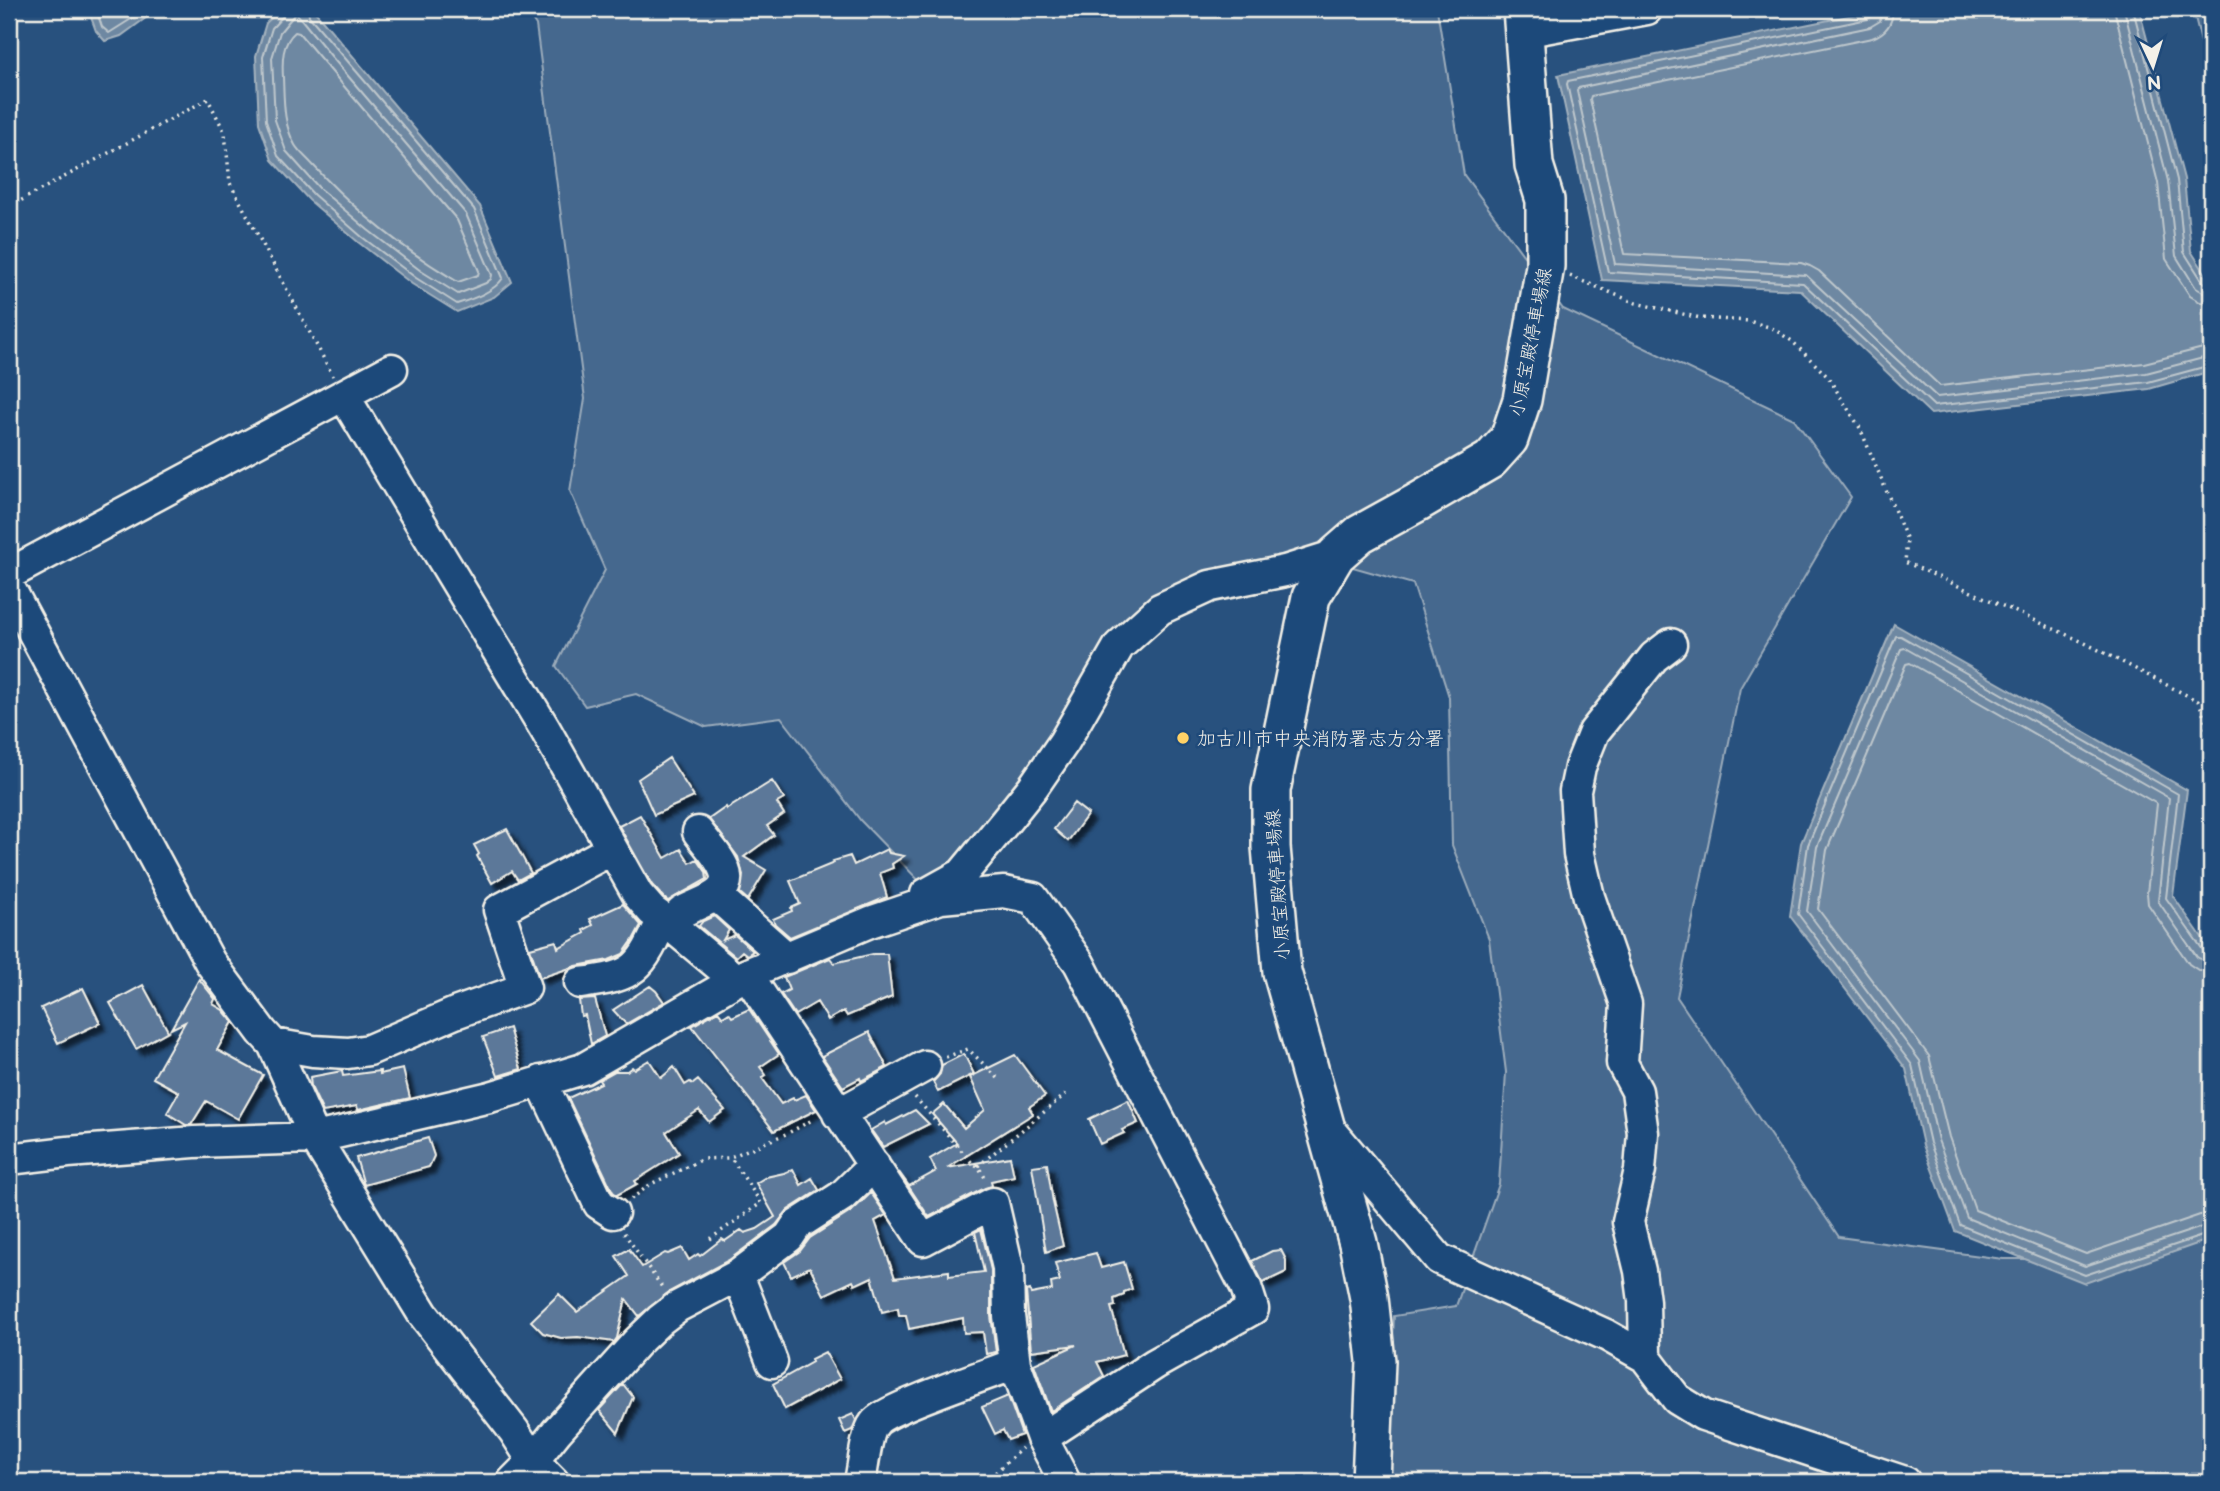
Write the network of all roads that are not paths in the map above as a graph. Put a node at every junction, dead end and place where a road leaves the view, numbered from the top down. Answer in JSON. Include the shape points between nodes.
{"nodes":[{"id":1,"x":1647,"y":9,"type":"edge"},
{"id":2,"x":1523,"y":20,"type":"edge"},
{"id":3,"x":392,"y":369,"type":"dead end"},
{"id":4,"x":344,"y":396,"type":"junction"},
{"id":5,"x":1336,"y":555,"type":"junction"},
{"id":6,"x":9,"y":574,"type":"edge"},
{"id":7,"x":9,"y":587,"type":"edge"},
{"id":8,"x":1671,"y":644,"type":"dead end"},
{"id":9,"x":698,"y":832,"type":"dead end"},
{"id":10,"x":612,"y":849,"type":"junction"},
{"id":11,"x":717,"y":896,"type":"junction"},
{"id":12,"x":891,"y":915,"type":"junction"},
{"id":13,"x":667,"y":922,"type":"junction"},
{"id":14,"x":787,"y":958,"type":"junction"},
{"id":15,"x":742,"y":977,"type":"junction"},
{"id":16,"x":580,"y":983,"type":"dead end"},
{"id":17,"x":274,"y":1044,"type":"junction"},
{"id":18,"x":913,"y":1072,"type":"road end"},
{"id":19,"x":541,"y":1082,"type":"junction"},
{"id":20,"x":836,"y":1111,"type":"junction"},
{"id":21,"x":1323,"y":1122,"type":"junction"},
{"id":22,"x":315,"y":1138,"type":"junction"},
{"id":23,"x":9,"y":1159,"type":"edge"},
{"id":24,"x":874,"y":1165,"type":"junction"},
{"id":25,"x":613,"y":1213,"type":"road end"},
{"id":26,"x":737,"y":1275,"type":"junction"},
{"id":27,"x":1645,"y":1357,"type":"junction"},
{"id":28,"x":772,"y":1362,"type":"dead end"},
{"id":29,"x":1015,"y":1364,"type":"junction"},
{"id":30,"x":1042,"y":1438,"type":"junction"},
{"id":31,"x":533,"y":1461,"type":"junction"},
{"id":32,"x":512,"y":1482,"type":"edge"},
{"id":33,"x":554,"y":1482,"type":"edge"},
{"id":34,"x":860,"y":1482,"type":"edge"},
{"id":35,"x":1065,"y":1482,"type":"edge"},
{"id":36,"x":1371,"y":1482,"type":"edge"},
{"id":37,"x":1905,"y":1482,"type":"edge"}],
"edges":[{"from":1,"to":2,"type":"street"},
{"from":2,"to":5,"type":"main road","name":"小原宝殿停車場線","via":[[1534,164],[1545,200],[1545,266],[1522,400],[1509,439],[1490,460],[1360,534]]},
{"from":3,"to":4,"type":"street"},
{"from":4,"to":6,"type":"street"},
{"from":4,"to":10,"type":"street"},
{"from":5,"to":12,"type":"street","via":[[1210,586],[1160,609],[1119,646],[1041,776],[962,874]]},
{"from":5,"to":21,"type":"main road","name":"小原宝殿停車場線","via":[[1311,597],[1271,790],[1282,972]]},
{"from":7,"to":17,"type":"street","via":[[210,962]]},
{"from":8,"to":27,"type":"street","via":[[1654,657],[1594,732],[1575,791],[1579,854],[1626,1004],[1622,1063],[1637,1091],[1643,1133],[1628,1222],[1644,1301]]},
{"from":9,"to":11,"type":"street","via":[[724,868],[724,887]]},
{"from":10,"to":13,"type":"street","via":[[638,895]]},
{"from":10,"to":17,"type":"street","via":[[499,910],[525,988],[369,1050],[313,1051]]},
{"from":11,"to":13,"type":"street"},
{"from":11,"to":14,"type":"street"},
{"from":12,"to":14,"type":"street"},
{"from":12,"to":30,"type":"street","via":[[942,898],[1004,891],[1033,898],[1079,963],[1246,1287],[1253,1309],[1155,1364]]},
{"from":13,"to":15,"type":"street"},
{"from":13,"to":16,"type":"street","via":[[636,968],[623,976]]},
{"from":14,"to":15,"type":"street"},
{"from":15,"to":19,"type":"street","via":[[583,1069]]},
{"from":15,"to":20,"type":"street"},
{"from":17,"to":22,"type":"street"},
{"from":18,"to":20,"type":"street"},
{"from":19,"to":22,"type":"street"},
{"from":19,"to":25,"type":"street","via":[[599,1204]]},
{"from":20,"to":24,"type":"street"},
{"from":21,"to":27,"type":"street","via":[[1439,1259]]},
{"from":21,"to":36,"type":"main road","name":"小原宝殿停車場線","via":[[1358,1242],[1369,1298],[1376,1361]]},
{"from":22,"to":23,"type":"street","via":[[194,1142]]},
{"from":22,"to":31,"type":"street","via":[[422,1314]]},
{"from":24,"to":26,"type":"street","via":[[842,1196],[797,1225],[789,1237]]},
{"from":24,"to":29,"type":"street","via":[[923,1240],[993,1203],[1009,1268]]},
{"from":26,"to":28,"type":"street"},
{"from":26,"to":31,"type":"street","via":[[677,1307],[636,1342]]},
{"from":27,"to":37,"type":"street","via":[[1677,1399],[1703,1415]]},
{"from":29,"to":30,"type":"street"},
{"from":29,"to":34,"type":"street","via":[[875,1420]]},
{"from":30,"to":35,"type":"street"},
{"from":31,"to":32,"type":"street"},
{"from":31,"to":33,"type":"street"}]}
